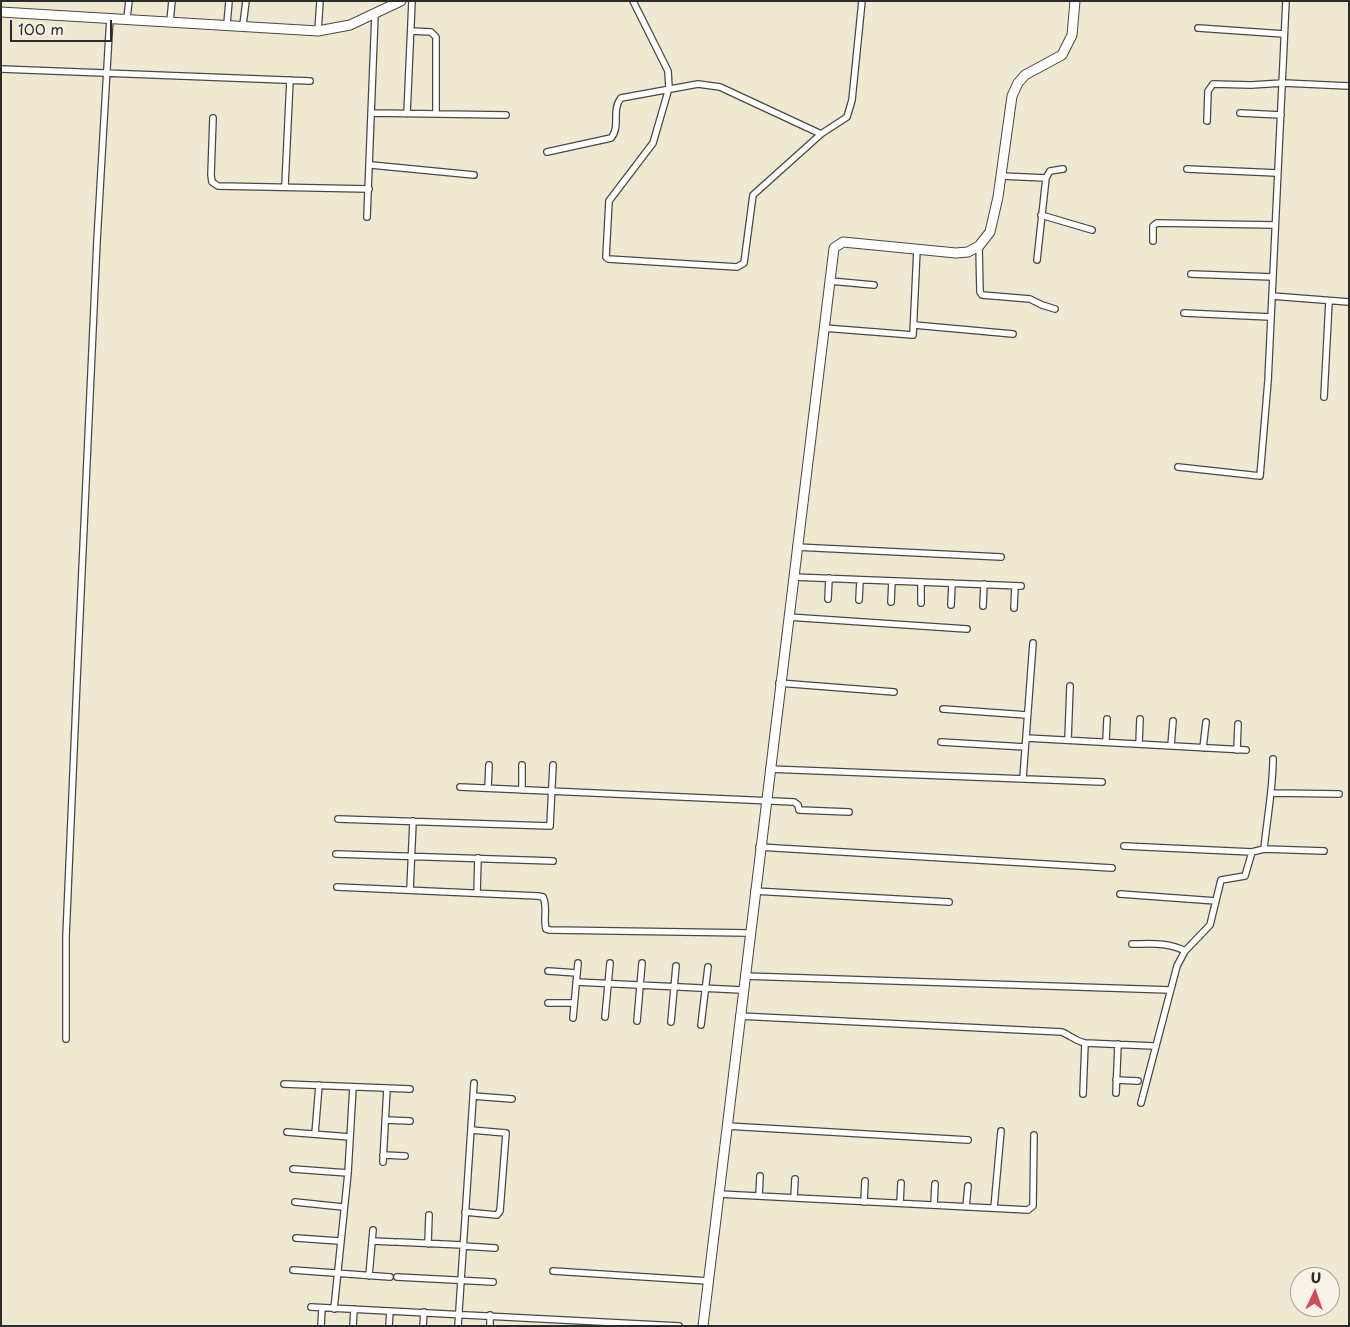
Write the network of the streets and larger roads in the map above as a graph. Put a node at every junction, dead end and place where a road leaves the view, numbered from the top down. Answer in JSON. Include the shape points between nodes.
{"nodes":[{"id":1,"x":129,"y":1,"type":"edge"},
{"id":2,"x":172,"y":1,"type":"edge"},
{"id":3,"x":229,"y":1,"type":"edge"},
{"id":4,"x":246,"y":1,"type":"edge"},
{"id":5,"x":320,"y":1,"type":"edge"},
{"id":6,"x":401,"y":1,"type":"edge"},
{"id":7,"x":412,"y":1,"type":"edge"},
{"id":8,"x":633,"y":1,"type":"edge"},
{"id":9,"x":862,"y":1,"type":"edge"},
{"id":10,"x":1075,"y":1,"type":"edge"},
{"id":11,"x":1286,"y":1,"type":"edge"},
{"id":12,"x":1,"y":12,"type":"edge"},
{"id":13,"x":375,"y":14,"type":"junction"},
{"id":14,"x":110,"y":17,"type":"junction"},
{"id":15,"x":128,"y":18,"type":"junction"},
{"id":16,"x":170,"y":21,"type":"junction"},
{"id":17,"x":227,"y":24,"type":"junction"},
{"id":18,"x":243,"y":25,"type":"junction"},
{"id":19,"x":1198,"y":28,"type":"dead end"},
{"id":20,"x":318,"y":30,"type":"junction"},
{"id":21,"x":411,"y":30,"type":"junction"},
{"id":22,"x":1284,"y":34,"type":"junction"},
{"id":23,"x":1,"y":69,"type":"edge"},
{"id":24,"x":106,"y":72,"type":"junction"},
{"id":25,"x":290,"y":80,"type":"junction"},
{"id":26,"x":310,"y":81,"type":"dead end"},
{"id":27,"x":1283,"y":82,"type":"junction"},
{"id":28,"x":1349,"y":86,"type":"edge"},
{"id":29,"x":669,"y":88,"type":"junction"},
{"id":30,"x":371,"y":112,"type":"junction"},
{"id":31,"x":1240,"y":113,"type":"dead end"},
{"id":32,"x":407,"y":114,"type":"junction"},
{"id":33,"x":436,"y":114,"type":"junction"},
{"id":34,"x":506,"y":115,"type":"dead end"},
{"id":35,"x":1281,"y":115,"type":"junction"},
{"id":36,"x":213,"y":118,"type":"dead end"},
{"id":37,"x":1207,"y":122,"type":"dead end"},
{"id":38,"x":821,"y":134,"type":"junction"},
{"id":39,"x":548,"y":152,"type":"dead end"},
{"id":40,"x":371,"y":165,"type":"junction"},
{"id":41,"x":1063,"y":169,"type":"dead end"},
{"id":42,"x":1187,"y":169,"type":"dead end"},
{"id":43,"x":1277,"y":172,"type":"junction"},
{"id":44,"x":474,"y":175,"type":"dead end"},
{"id":45,"x":1001,"y":176,"type":"junction"},
{"id":46,"x":1046,"y":178,"type":"junction"},
{"id":47,"x":284,"y":185,"type":"junction"},
{"id":48,"x":369,"y":189,"type":"junction"},
{"id":49,"x":1042,"y":216,"type":"junction"},
{"id":50,"x":367,"y":217,"type":"dead end"},
{"id":51,"x":1274,"y":225,"type":"junction"},
{"id":52,"x":1092,"y":230,"type":"dead end"},
{"id":53,"x":1153,"y":242,"type":"dead end"},
{"id":54,"x":979,"y":246,"type":"junction"},
{"id":55,"x":917,"y":249,"type":"junction"},
{"id":56,"x":1037,"y":260,"type":"dead end"},
{"id":57,"x":1191,"y":274,"type":"dead end"},
{"id":58,"x":1274,"y":277,"type":"junction"},
{"id":59,"x":830,"y":281,"type":"junction"},
{"id":60,"x":874,"y":285,"type":"dead end"},
{"id":61,"x":1272,"y":296,"type":"junction"},
{"id":62,"x":1329,"y":301,"type":"junction"},
{"id":63,"x":1349,"y":302,"type":"edge"},
{"id":64,"x":1055,"y":309,"type":"dead end"},
{"id":65,"x":1184,"y":313,"type":"dead end"},
{"id":66,"x":1270,"y":317,"type":"junction"},
{"id":67,"x":914,"y":325,"type":"junction"},
{"id":68,"x":824,"y":328,"type":"junction"},
{"id":69,"x":1014,"y":334,"type":"dead end"},
{"id":70,"x":1324,"y":397,"type":"dead end"},
{"id":71,"x":1178,"y":467,"type":"dead end"},
{"id":72,"x":796,"y":547,"type":"junction"},
{"id":73,"x":1001,"y":557,"type":"dead end"},
{"id":74,"x":793,"y":577,"type":"junction"},
{"id":75,"x":829,"y":578,"type":"junction"},
{"id":76,"x":860,"y":580,"type":"junction"},
{"id":77,"x":892,"y":581,"type":"junction"},
{"id":78,"x":921,"y":582,"type":"junction"},
{"id":79,"x":952,"y":583,"type":"junction"},
{"id":80,"x":984,"y":584,"type":"junction"},
{"id":81,"x":828,"y":599,"type":"dead end"},
{"id":82,"x":859,"y":600,"type":"dead end"},
{"id":83,"x":891,"y":602,"type":"dead end"},
{"id":84,"x":921,"y":603,"type":"dead end"},
{"id":85,"x":951,"y":605,"type":"dead end"},
{"id":86,"x":984,"y":606,"type":"dead end"},
{"id":87,"x":1014,"y":608,"type":"dead end"},
{"id":88,"x":788,"y":617,"type":"junction"},
{"id":89,"x":967,"y":629,"type":"dead end"},
{"id":90,"x":1033,"y":643,"type":"dead end"},
{"id":91,"x":779,"y":684,"type":"junction"},
{"id":92,"x":1070,"y":686,"type":"dead end"},
{"id":93,"x":894,"y":692,"type":"dead end"},
{"id":94,"x":943,"y":709,"type":"dead end"},
{"id":95,"x":1028,"y":715,"type":"junction"},
{"id":96,"x":1107,"y":719,"type":"dead end"},
{"id":97,"x":1140,"y":719,"type":"dead end"},
{"id":98,"x":1173,"y":721,"type":"dead end"},
{"id":99,"x":1206,"y":722,"type":"dead end"},
{"id":100,"x":1238,"y":724,"type":"dead end"},
{"id":101,"x":1026,"y":738,"type":"junction"},
{"id":102,"x":1068,"y":740,"type":"junction"},
{"id":103,"x":941,"y":742,"type":"dead end"},
{"id":104,"x":1106,"y":742,"type":"junction"},
{"id":105,"x":1139,"y":744,"type":"junction"},
{"id":106,"x":1171,"y":746,"type":"junction"},
{"id":107,"x":1025,"y":747,"type":"junction"},
{"id":108,"x":1204,"y":748,"type":"junction"},
{"id":109,"x":1237,"y":750,"type":"junction"},
{"id":110,"x":1246,"y":750,"type":"dead end"},
{"id":111,"x":1273,"y":759,"type":"dead end"},
{"id":112,"x":489,"y":765,"type":"dead end"},
{"id":113,"x":553,"y":765,"type":"dead end"},
{"id":114,"x":522,"y":766,"type":"dead end"},
{"id":115,"x":769,"y":769,"type":"junction"},
{"id":116,"x":1023,"y":778,"type":"junction"},
{"id":117,"x":1102,"y":782,"type":"dead end"},
{"id":118,"x":460,"y":787,"type":"dead end"},
{"id":119,"x":488,"y":788,"type":"junction"},
{"id":120,"x":522,"y":790,"type":"junction"},
{"id":121,"x":553,"y":791,"type":"junction"},
{"id":122,"x":1273,"y":793,"type":"junction"},
{"id":123,"x":1339,"y":794,"type":"dead end"},
{"id":124,"x":765,"y":801,"type":"junction"},
{"id":125,"x":849,"y":812,"type":"dead end"},
{"id":126,"x":338,"y":818,"type":"dead end"},
{"id":127,"x":413,"y":822,"type":"junction"},
{"id":128,"x":1124,"y":846,"type":"dead end"},
{"id":129,"x":759,"y":847,"type":"junction"},
{"id":130,"x":1264,"y":849,"type":"junction"},
{"id":131,"x":1324,"y":851,"type":"dead end"},
{"id":132,"x":1252,"y":852,"type":"junction"},
{"id":133,"x":336,"y":854,"type":"dead end"},
{"id":134,"x":411,"y":856,"type":"junction"},
{"id":135,"x":478,"y":858,"type":"junction"},
{"id":136,"x":553,"y":861,"type":"dead end"},
{"id":137,"x":1112,"y":868,"type":"dead end"},
{"id":138,"x":337,"y":887,"type":"dead end"},
{"id":139,"x":410,"y":890,"type":"junction"},
{"id":140,"x":754,"y":891,"type":"junction"},
{"id":141,"x":477,"y":893,"type":"junction"},
{"id":142,"x":1120,"y":894,"type":"dead end"},
{"id":143,"x":1216,"y":901,"type":"junction"},
{"id":144,"x":949,"y":902,"type":"dead end"},
{"id":145,"x":749,"y":933,"type":"junction"},
{"id":146,"x":1132,"y":944,"type":"dead end"},
{"id":147,"x":1185,"y":951,"type":"junction"},
{"id":148,"x":578,"y":963,"type":"dead end"},
{"id":149,"x":610,"y":963,"type":"dead end"},
{"id":150,"x":642,"y":963,"type":"dead end"},
{"id":151,"x":676,"y":966,"type":"dead end"},
{"id":152,"x":708,"y":967,"type":"dead end"},
{"id":153,"x":548,"y":971,"type":"dead end"},
{"id":154,"x":577,"y":973,"type":"junction"},
{"id":155,"x":744,"y":976,"type":"junction"},
{"id":156,"x":576,"y":982,"type":"junction"},
{"id":157,"x":608,"y":983,"type":"junction"},
{"id":158,"x":640,"y":985,"type":"junction"},
{"id":159,"x":674,"y":987,"type":"junction"},
{"id":160,"x":705,"y":988,"type":"junction"},
{"id":161,"x":742,"y":990,"type":"junction"},
{"id":162,"x":1170,"y":990,"type":"junction"},
{"id":163,"x":548,"y":1002,"type":"dead end"},
{"id":164,"x":574,"y":1003,"type":"junction"},
{"id":165,"x":605,"y":1016,"type":"dead end"},
{"id":166,"x":740,"y":1016,"type":"junction"},
{"id":167,"x":573,"y":1018,"type":"dead end"},
{"id":168,"x":637,"y":1021,"type":"dead end"},
{"id":169,"x":671,"y":1022,"type":"dead end"},
{"id":170,"x":702,"y":1025,"type":"dead end"},
{"id":171,"x":66,"y":1039,"type":"dead end"},
{"id":172,"x":1085,"y":1043,"type":"junction"},
{"id":173,"x":1118,"y":1044,"type":"junction"},
{"id":174,"x":1154,"y":1046,"type":"junction"},
{"id":175,"x":1116,"y":1080,"type":"junction"},
{"id":176,"x":1138,"y":1081,"type":"dead end"},
{"id":177,"x":474,"y":1083,"type":"dead end"},
{"id":178,"x":284,"y":1084,"type":"dead end"},
{"id":179,"x":319,"y":1085,"type":"junction"},
{"id":180,"x":353,"y":1086,"type":"junction"},
{"id":181,"x":387,"y":1088,"type":"junction"},
{"id":182,"x":410,"y":1089,"type":"dead end"},
{"id":183,"x":1116,"y":1093,"type":"dead end"},
{"id":184,"x":1083,"y":1094,"type":"dead end"},
{"id":185,"x":473,"y":1096,"type":"junction"},
{"id":186,"x":512,"y":1099,"type":"dead end"},
{"id":187,"x":1141,"y":1103,"type":"dead end"},
{"id":188,"x":385,"y":1120,"type":"junction"},
{"id":189,"x":410,"y":1121,"type":"dead end"},
{"id":190,"x":726,"y":1126,"type":"junction"},
{"id":191,"x":471,"y":1130,"type":"junction"},
{"id":192,"x":1001,"y":1131,"type":"dead end"},
{"id":193,"x":287,"y":1132,"type":"dead end"},
{"id":194,"x":315,"y":1134,"type":"junction"},
{"id":195,"x":1034,"y":1136,"type":"dead end"},
{"id":196,"x":350,"y":1137,"type":"junction"},
{"id":197,"x":968,"y":1140,"type":"dead end"},
{"id":198,"x":383,"y":1155,"type":"junction"},
{"id":199,"x":405,"y":1156,"type":"dead end"},
{"id":200,"x":383,"y":1162,"type":"dead end"},
{"id":201,"x":293,"y":1169,"type":"dead end"},
{"id":202,"x":348,"y":1173,"type":"junction"},
{"id":203,"x":760,"y":1176,"type":"dead end"},
{"id":204,"x":795,"y":1179,"type":"dead end"},
{"id":205,"x":865,"y":1181,"type":"dead end"},
{"id":206,"x":901,"y":1183,"type":"dead end"},
{"id":207,"x":935,"y":1184,"type":"dead end"},
{"id":208,"x":968,"y":1186,"type":"dead end"},
{"id":209,"x":718,"y":1194,"type":"junction"},
{"id":210,"x":759,"y":1196,"type":"junction"},
{"id":211,"x":794,"y":1198,"type":"junction"},
{"id":212,"x":295,"y":1202,"type":"dead end"},
{"id":213,"x":864,"y":1202,"type":"junction"},
{"id":214,"x":900,"y":1203,"type":"junction"},
{"id":215,"x":934,"y":1205,"type":"junction"},
{"id":216,"x":343,"y":1207,"type":"junction"},
{"id":217,"x":966,"y":1208,"type":"junction"},
{"id":218,"x":994,"y":1208,"type":"junction"},
{"id":219,"x":465,"y":1212,"type":"junction"},
{"id":220,"x":429,"y":1215,"type":"dead end"},
{"id":221,"x":373,"y":1230,"type":"dead end"},
{"id":222,"x":296,"y":1238,"type":"dead end"},
{"id":223,"x":339,"y":1241,"type":"junction"},
{"id":224,"x":372,"y":1241,"type":"junction"},
{"id":225,"x":428,"y":1244,"type":"junction"},
{"id":226,"x":463,"y":1246,"type":"junction"},
{"id":227,"x":495,"y":1248,"type":"dead end"},
{"id":228,"x":293,"y":1270,"type":"dead end"},
{"id":229,"x":554,"y":1271,"type":"dead end"},
{"id":230,"x":336,"y":1273,"type":"junction"},
{"id":231,"x":369,"y":1276,"type":"junction"},
{"id":232,"x":390,"y":1277,"type":"dead end"},
{"id":233,"x":397,"y":1277,"type":"dead end"},
{"id":234,"x":461,"y":1280,"type":"junction"},
{"id":235,"x":708,"y":1281,"type":"junction"},
{"id":236,"x":492,"y":1282,"type":"dead end"},
{"id":237,"x":310,"y":1307,"type":"dead end"},
{"id":238,"x":322,"y":1308,"type":"junction"},
{"id":239,"x":334,"y":1308,"type":"junction"},
{"id":240,"x":354,"y":1309,"type":"junction"},
{"id":241,"x":390,"y":1311,"type":"junction"},
{"id":242,"x":424,"y":1312,"type":"junction"},
{"id":243,"x":459,"y":1314,"type":"junction"},
{"id":244,"x":490,"y":1315,"type":"junction"},
{"id":245,"x":529,"y":1323,"type":"edge"},
{"id":246,"x":562,"y":1324,"type":"edge"},
{"id":247,"x":596,"y":1324,"type":"edge"},
{"id":248,"x":630,"y":1325,"type":"edge"},
{"id":249,"x":664,"y":1325,"type":"edge"},
{"id":250,"x":321,"y":1326,"type":"edge"},
{"id":251,"x":353,"y":1326,"type":"edge"},
{"id":252,"x":389,"y":1326,"type":"edge"},
{"id":253,"x":423,"y":1326,"type":"edge"},
{"id":254,"x":458,"y":1326,"type":"edge"},
{"id":255,"x":490,"y":1326,"type":"edge"},
{"id":256,"x":679,"y":1326,"type":"edge"},
{"id":257,"x":703,"y":1326,"type":"edge"}],
"edges":[{"from":1,"to":15,"type":"street"},
{"from":2,"to":16,"type":"street"},
{"from":3,"to":17,"type":"street"},
{"from":4,"to":18,"type":"street"},
{"from":5,"to":20,"type":"street"},
{"from":6,"to":13,"type":"street"},
{"from":7,"to":21,"type":"street"},
{"from":8,"to":29,"type":"street","via":[[668,71]]},
{"from":9,"to":38,"type":"street","via":[[850,111],[847,117]]},
{"from":10,"to":45,"type":"street","via":[[1072,36],[1062,55],[1025,75],[1018,83],[1009,108]]},
{"from":11,"to":22,"type":"street"},
{"from":12,"to":14,"type":"street"},
{"from":13,"to":20,"type":"street","via":[[340,28]]},
{"from":13,"to":30,"type":"street"},
{"from":14,"to":15,"type":"street"},
{"from":14,"to":24,"type":"street"},
{"from":15,"to":16,"type":"street"},
{"from":16,"to":17,"type":"street"},
{"from":17,"to":18,"type":"street"},
{"from":18,"to":20,"type":"street"},
{"from":19,"to":22,"type":"street"},
{"from":21,"to":32,"type":"street"},
{"from":21,"to":33,"type":"street","via":[[431,32],[436,37]]},
{"from":22,"to":27,"type":"street"},
{"from":23,"to":24,"type":"street"},
{"from":24,"to":25,"type":"street"},
{"from":24,"to":171,"type":"street","via":[[70,831]]},
{"from":25,"to":26,"type":"street"},
{"from":25,"to":47,"type":"street"},
{"from":27,"to":28,"type":"street"},
{"from":27,"to":35,"type":"street"},
{"from":27,"to":37,"type":"street","via":[[1210,85]]},
{"from":29,"to":38,"type":"street","via":[[698,84],[720,87]]},
{"from":29,"to":38,"type":"street","via":[[653,144],[609,201],[608,259],[741,265],[744,263],[753,195]]},
{"from":29,"to":39,"type":"street","via":[[621,98],[616,107],[615,134],[611,138]]},
{"from":30,"to":32,"type":"street"},
{"from":30,"to":40,"type":"street"},
{"from":31,"to":35,"type":"street"},
{"from":32,"to":33,"type":"street"},
{"from":33,"to":34,"type":"street"},
{"from":35,"to":43,"type":"street"},
{"from":36,"to":47,"type":"street","via":[[211,175],[214,184]]},
{"from":40,"to":44,"type":"street"},
{"from":40,"to":48,"type":"street"},
{"from":41,"to":46,"type":"street","via":[[1050,171]]},
{"from":42,"to":43,"type":"street"},
{"from":43,"to":51,"type":"street"},
{"from":45,"to":46,"type":"street"},
{"from":45,"to":54,"type":"street","via":[[990,232]]},
{"from":46,"to":49,"type":"street"},
{"from":47,"to":48,"type":"street"},
{"from":48,"to":50,"type":"street"},
{"from":49,"to":52,"type":"street"},
{"from":49,"to":56,"type":"street"},
{"from":51,"to":53,"type":"street","via":[[1157,222]]},
{"from":51,"to":58,"type":"street"},
{"from":54,"to":55,"type":"street","via":[[968,252],[956,253]]},
{"from":54,"to":64,"type":"street","via":[[982,295],[1030,299]]},
{"from":55,"to":59,"type":"street","via":[[843,242],[834,248]]},
{"from":55,"to":67,"type":"street"},
{"from":57,"to":58,"type":"street"},
{"from":58,"to":61,"type":"street"},
{"from":59,"to":60,"type":"street"},
{"from":59,"to":68,"type":"street"},
{"from":61,"to":62,"type":"street"},
{"from":61,"to":66,"type":"street"},
{"from":62,"to":63,"type":"street"},
{"from":62,"to":70,"type":"street"},
{"from":65,"to":66,"type":"street"},
{"from":66,"to":71,"type":"street","via":[[1260,476]]},
{"from":67,"to":68,"type":"street","via":[[912,335]]},
{"from":67,"to":69,"type":"street"},
{"from":68,"to":72,"type":"street"},
{"from":72,"to":73,"type":"street"},
{"from":72,"to":74,"type":"street"},
{"from":74,"to":75,"type":"street"},
{"from":74,"to":88,"type":"street"},
{"from":75,"to":76,"type":"street"},
{"from":75,"to":81,"type":"street"},
{"from":76,"to":77,"type":"street"},
{"from":76,"to":82,"type":"street"},
{"from":77,"to":78,"type":"street"},
{"from":77,"to":83,"type":"street"},
{"from":78,"to":79,"type":"street"},
{"from":78,"to":84,"type":"street"},
{"from":79,"to":80,"type":"street"},
{"from":79,"to":85,"type":"street"},
{"from":80,"to":86,"type":"street"},
{"from":80,"to":87,"type":"street","via":[[1018,586]]},
{"from":88,"to":89,"type":"street"},
{"from":88,"to":91,"type":"street"},
{"from":90,"to":95,"type":"street"},
{"from":91,"to":93,"type":"street"},
{"from":91,"to":115,"type":"street"},
{"from":92,"to":102,"type":"street"},
{"from":94,"to":95,"type":"street"},
{"from":95,"to":101,"type":"street"},
{"from":96,"to":104,"type":"street"},
{"from":97,"to":105,"type":"street"},
{"from":98,"to":106,"type":"street"},
{"from":99,"to":108,"type":"street"},
{"from":100,"to":109,"type":"street"},
{"from":101,"to":102,"type":"street"},
{"from":101,"to":107,"type":"street"},
{"from":102,"to":104,"type":"street"},
{"from":103,"to":107,"type":"street"},
{"from":104,"to":105,"type":"street"},
{"from":105,"to":106,"type":"street"},
{"from":106,"to":108,"type":"street"},
{"from":107,"to":116,"type":"street"},
{"from":108,"to":109,"type":"street"},
{"from":109,"to":110,"type":"street"},
{"from":111,"to":122,"type":"street"},
{"from":112,"to":119,"type":"street"},
{"from":113,"to":121,"type":"street"},
{"from":114,"to":120,"type":"street"},
{"from":115,"to":116,"type":"street"},
{"from":115,"to":124,"type":"street"},
{"from":116,"to":117,"type":"street"},
{"from":118,"to":119,"type":"street"},
{"from":119,"to":120,"type":"street"},
{"from":120,"to":121,"type":"street"},
{"from":121,"to":124,"type":"street"},
{"from":121,"to":127,"type":"street","via":[[550,826]]},
{"from":122,"to":123,"type":"street"},
{"from":122,"to":130,"type":"street"},
{"from":124,"to":125,"type":"street","via":[[794,802],[799,810]]},
{"from":124,"to":129,"type":"street"},
{"from":126,"to":127,"type":"street"},
{"from":127,"to":134,"type":"street"},
{"from":128,"to":132,"type":"street"},
{"from":129,"to":137,"type":"street"},
{"from":129,"to":140,"type":"street"},
{"from":130,"to":131,"type":"street"},
{"from":130,"to":132,"type":"street"},
{"from":132,"to":143,"type":"street","via":[[1245,876],[1221,880]]},
{"from":133,"to":134,"type":"street"},
{"from":134,"to":135,"type":"street"},
{"from":134,"to":139,"type":"street"},
{"from":135,"to":136,"type":"street"},
{"from":135,"to":141,"type":"street"},
{"from":138,"to":139,"type":"street"},
{"from":139,"to":141,"type":"street"},
{"from":140,"to":144,"type":"street"},
{"from":140,"to":145,"type":"street"},
{"from":141,"to":145,"type":"street","via":[[543,898],[545,925],[550,930]]},
{"from":142,"to":143,"type":"street"},
{"from":143,"to":147,"type":"street","via":[[1210,925]]},
{"from":145,"to":155,"type":"street"},
{"from":146,"to":147,"type":"street","via":[[1175,945]]},
{"from":147,"to":162,"type":"street"},
{"from":148,"to":154,"type":"street"},
{"from":149,"to":157,"type":"street"},
{"from":150,"to":158,"type":"street"},
{"from":151,"to":159,"type":"street"},
{"from":152,"to":160,"type":"street"},
{"from":153,"to":154,"type":"street"},
{"from":154,"to":156,"type":"street"},
{"from":155,"to":161,"type":"street"},
{"from":155,"to":162,"type":"street"},
{"from":156,"to":157,"type":"street"},
{"from":156,"to":164,"type":"street"},
{"from":157,"to":158,"type":"street"},
{"from":157,"to":165,"type":"street"},
{"from":158,"to":159,"type":"street"},
{"from":158,"to":168,"type":"street"},
{"from":159,"to":160,"type":"street"},
{"from":159,"to":169,"type":"street"},
{"from":160,"to":161,"type":"street"},
{"from":160,"to":170,"type":"street"},
{"from":161,"to":166,"type":"street"},
{"from":162,"to":174,"type":"street"},
{"from":163,"to":164,"type":"street"},
{"from":164,"to":167,"type":"street"},
{"from":166,"to":172,"type":"street","via":[[1062,1032]]},
{"from":166,"to":190,"type":"street"},
{"from":172,"to":173,"type":"street"},
{"from":172,"to":184,"type":"street"},
{"from":173,"to":174,"type":"street"},
{"from":173,"to":175,"type":"street"},
{"from":174,"to":187,"type":"street"},
{"from":175,"to":176,"type":"street"},
{"from":175,"to":183,"type":"street"},
{"from":177,"to":185,"type":"street"},
{"from":178,"to":179,"type":"street"},
{"from":179,"to":180,"type":"street"},
{"from":179,"to":194,"type":"street"},
{"from":180,"to":181,"type":"street"},
{"from":180,"to":196,"type":"street"},
{"from":181,"to":182,"type":"street"},
{"from":181,"to":188,"type":"street"},
{"from":185,"to":186,"type":"street"},
{"from":185,"to":191,"type":"street"},
{"from":188,"to":189,"type":"street"},
{"from":188,"to":198,"type":"street"},
{"from":190,"to":197,"type":"street"},
{"from":190,"to":209,"type":"street"},
{"from":191,"to":219,"type":"street"},
{"from":191,"to":219,"type":"street","via":[[506,1133],[500,1211],[496,1215]]},
{"from":192,"to":218,"type":"street"},
{"from":193,"to":194,"type":"street"},
{"from":194,"to":196,"type":"street"},
{"from":195,"to":218,"type":"street","via":[[1032,1208]]},
{"from":196,"to":202,"type":"street"},
{"from":198,"to":199,"type":"street"},
{"from":198,"to":200,"type":"street"},
{"from":201,"to":202,"type":"street"},
{"from":202,"to":216,"type":"street"},
{"from":203,"to":210,"type":"street"},
{"from":204,"to":211,"type":"street"},
{"from":205,"to":213,"type":"street"},
{"from":206,"to":214,"type":"street"},
{"from":207,"to":215,"type":"street"},
{"from":208,"to":217,"type":"street"},
{"from":209,"to":210,"type":"street"},
{"from":209,"to":235,"type":"street"},
{"from":210,"to":211,"type":"street"},
{"from":211,"to":213,"type":"street"},
{"from":212,"to":216,"type":"street"},
{"from":213,"to":214,"type":"street"},
{"from":214,"to":215,"type":"street"},
{"from":215,"to":217,"type":"street"},
{"from":216,"to":223,"type":"street"},
{"from":217,"to":218,"type":"street"},
{"from":219,"to":226,"type":"street"},
{"from":220,"to":225,"type":"street"},
{"from":221,"to":224,"type":"street"},
{"from":222,"to":223,"type":"street"},
{"from":223,"to":230,"type":"street"},
{"from":224,"to":225,"type":"street"},
{"from":224,"to":231,"type":"street"},
{"from":225,"to":226,"type":"street"},
{"from":226,"to":227,"type":"street"},
{"from":226,"to":234,"type":"street"},
{"from":228,"to":230,"type":"street"},
{"from":229,"to":235,"type":"street"},
{"from":230,"to":231,"type":"street"},
{"from":230,"to":239,"type":"street"},
{"from":231,"to":232,"type":"street"},
{"from":233,"to":234,"type":"street"},
{"from":234,"to":236,"type":"street"},
{"from":234,"to":243,"type":"street"},
{"from":235,"to":257,"type":"street"},
{"from":237,"to":238,"type":"street"},
{"from":238,"to":239,"type":"street"},
{"from":238,"to":250,"type":"street"},
{"from":239,"to":240,"type":"street"},
{"from":240,"to":241,"type":"street"},
{"from":240,"to":251,"type":"street"},
{"from":241,"to":242,"type":"street"},
{"from":241,"to":252,"type":"street"},
{"from":242,"to":243,"type":"street"},
{"from":242,"to":253,"type":"street"},
{"from":243,"to":244,"type":"street"},
{"from":243,"to":254,"type":"street"},
{"from":244,"to":245,"type":"street"},
{"from":244,"to":255,"type":"street"},
{"from":245,"to":246,"type":"street"},
{"from":246,"to":247,"type":"street"},
{"from":247,"to":248,"type":"street"},
{"from":248,"to":249,"type":"street"},
{"from":249,"to":256,"type":"street"}]}
